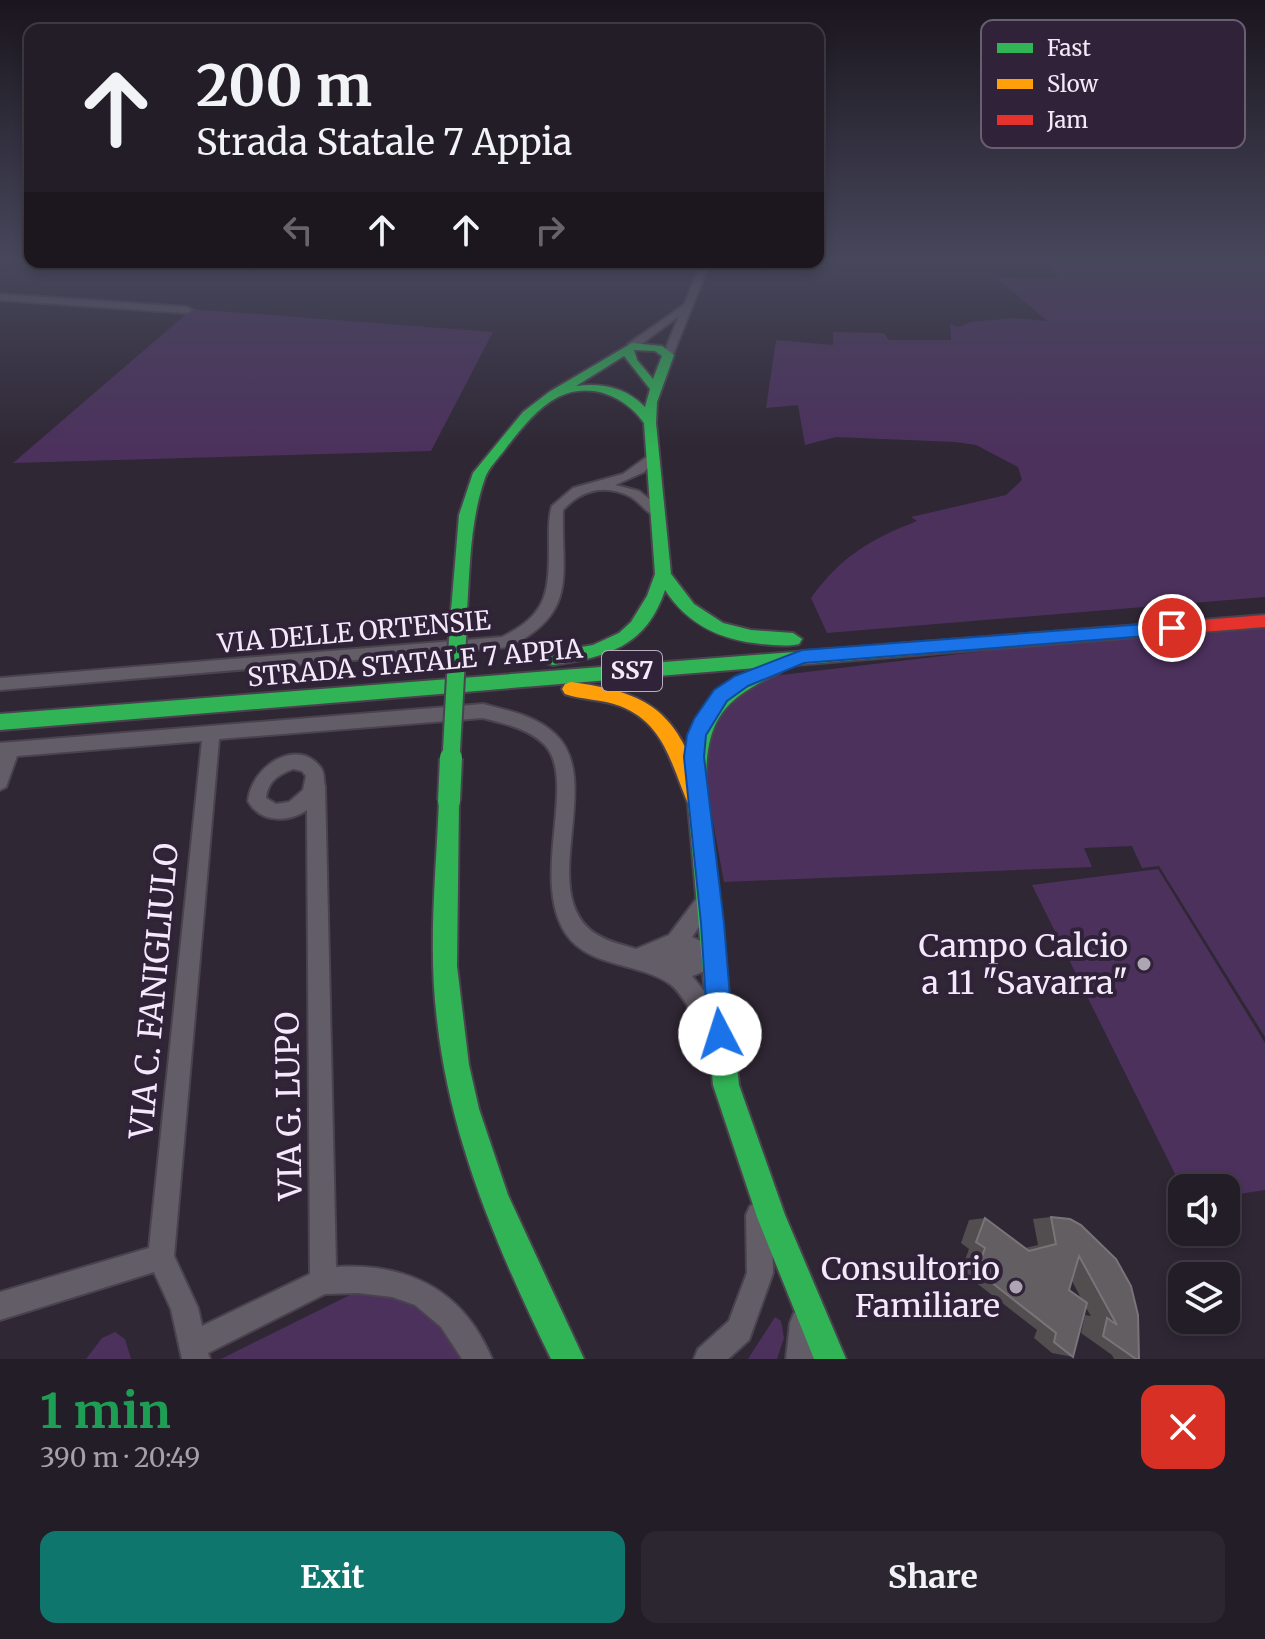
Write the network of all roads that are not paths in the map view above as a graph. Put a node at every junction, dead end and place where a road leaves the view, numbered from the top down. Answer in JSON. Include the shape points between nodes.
{"nodes":[{"id":1,"x":666,"y":321,"type":"edge"},
{"id":2,"x":681,"y":321,"type":"edge"},
{"id":3,"x":629,"y":348,"type":"junction"},
{"id":4,"x":668,"y":355,"type":"junction"},
{"id":5,"x":655,"y":388,"type":"junction"},
{"id":6,"x":553,"y":395,"type":"junction"},
{"id":7,"x":650,"y":423,"type":"junction"},
{"id":8,"x":652,"y":457,"type":"junction"},
{"id":9,"x":618,"y":485,"type":"junction"},
{"id":10,"x":655,"y":485,"type":"junction"},
{"id":11,"x":658,"y":513,"type":"junction"},
{"id":12,"x":663,"y":574,"type":"junction"},
{"id":13,"x":1265,"y":605,"type":"edge"},
{"id":14,"x":1265,"y":621,"type":"edge"},
{"id":15,"x":848,"y":639,"type":"junction"},
{"id":16,"x":802,"y":656,"type":"junction"},
{"id":17,"x":522,"y":663,"type":"junction"},
{"id":18,"x":394,"y":672,"type":"dead end"},
{"id":19,"x":0,"y":684,"type":"edge"},
{"id":20,"x":479,"y":684,"type":"junction"},
{"id":21,"x":126,"y":693,"type":"dead end"},
{"id":22,"x":0,"y":702,"type":"edge"},
{"id":23,"x":0,"y":722,"type":"edge"},
{"id":24,"x":211,"y":731,"type":"junction"},
{"id":25,"x":5,"y":750,"type":"edge"},
{"id":26,"x":0,"y":782,"type":"edge"},
{"id":27,"x":316,"y":786,"type":"dead end"},
{"id":28,"x":698,"y":804,"type":"junction"},
{"id":29,"x":709,"y":896,"type":"junction"},
{"id":30,"x":666,"y":958,"type":"junction"},
{"id":31,"x":714,"y":958,"type":"junction"},
{"id":32,"x":720,"y":1034,"type":"junction"},
{"id":33,"x":758,"y":1181,"type":"junction"},
{"id":34,"x":161,"y":1257,"type":"junction"},
{"id":35,"x":323,"y":1281,"type":"junction"},
{"id":36,"x":533,"y":1291,"type":"junction"},
{"id":37,"x":804,"y":1298,"type":"junction"},
{"id":38,"x":0,"y":1306,"type":"edge"},
{"id":39,"x":195,"y":1352,"type":"edge"},
{"id":40,"x":478,"y":1359,"type":"edge"},
{"id":41,"x":568,"y":1359,"type":"edge"},
{"id":42,"x":593,"y":1359,"type":"edge"},
{"id":43,"x":708,"y":1359,"type":"edge"},
{"id":44,"x":800,"y":1359,"type":"edge"},
{"id":45,"x":830,"y":1359,"type":"edge"}],
"edges":[{"from":1,"to":3,"type":"street"},
{"from":2,"to":4,"type":"street"},
{"from":3,"to":4,"type":"main road","via":[[658,348]]},
{"from":3,"to":5,"type":"main road","via":[[633,365]]},
{"from":3,"to":6,"type":"main road"},
{"from":4,"to":5,"type":"main road"},
{"from":5,"to":7,"type":"main road"},
{"from":6,"to":7,"type":"main road","via":[[586,388],[623,394],[636,402]]},
{"from":6,"to":36,"type":"main road","bridge":true,"via":[[527,415],[480,473],[466,515],[444,956],[453,1050],[473,1133]]},
{"from":7,"to":8,"type":"main road"},
{"from":8,"to":9,"type":"street"},
{"from":8,"to":10,"type":"main road"},
{"from":9,"to":10,"type":"street"},
{"from":9,"to":11,"type":"street"},
{"from":9,"to":19,"type":"street","name":"VIA DELLE ORTENSIE","via":[[598,485],[570,495],[557,509],[551,610],[520,637],[504,643]]},
{"from":10,"to":11,"type":"main road"},
{"from":11,"to":12,"type":"main road"},
{"from":12,"to":15,"type":"main road","via":[[686,611],[721,633],[766,640]]},
{"from":12,"to":17,"type":"main road","via":[[657,602],[627,641],[603,652]]},
{"from":13,"to":15,"type":"main road","name":"STRADA STATALE 7 APPIA","number":"SS7"},
{"from":14,"to":16,"type":"main road","name":"STRADA STATALE 7 APPIA","number":"SS7"},
{"from":15,"to":17,"type":"main road","name":"STRADA STATALE 7 APPIA","number":"SS7"},
{"from":16,"to":20,"type":"main road","name":"STRADA STATALE 7 APPIA","number":"SS7"},
{"from":16,"to":28,"type":"main road","via":[[742,681],[720,696],[703,719],[694,757]]},
{"from":17,"to":18,"type":"main road","name":"STRADA STATALE 7 APPIA","number":"SS7"},
{"from":20,"to":23,"type":"main road","name":"STRADA STATALE 7 APPIA","number":"SS7"},
{"from":20,"to":28,"type":"main road","via":[[585,689],[632,702],[671,733]]},
{"from":21,"to":22,"type":"main road"},
{"from":24,"to":25,"type":"street"},
{"from":24,"to":30,"type":"street","via":[[483,711],[525,722],[547,736],[566,771],[560,895],[568,919],[580,936],[617,955]]},
{"from":24,"to":34,"type":"street","name":"VIA C. FANIGLIULO"},
{"from":25,"to":26,"type":"street"},
{"from":27,"to":35,"type":"street","name":"VIA G. LUPO"},
{"from":28,"to":29,"type":"main road"},
{"from":29,"to":30,"type":"street"},
{"from":29,"to":31,"type":"main road"},
{"from":30,"to":31,"type":"street","via":[[700,964]]},
{"from":30,"to":32,"type":"street"},
{"from":31,"to":32,"type":"main road"},
{"from":32,"to":33,"type":"main road","via":[[726,1085]]},
{"from":33,"to":37,"type":"main road"},
{"from":33,"to":43,"type":"street","via":[[760,1273],[739,1330]]},
{"from":34,"to":38,"type":"street"},
{"from":34,"to":39,"type":"street","via":[[184,1308]]},
{"from":35,"to":39,"type":"street"},
{"from":35,"to":40,"type":"street","via":[[415,1289],[450,1316]]},
{"from":36,"to":41,"type":"main road"},
{"from":36,"to":42,"type":"street"},
{"from":37,"to":44,"type":"street"},
{"from":37,"to":45,"type":"main road"}]}
